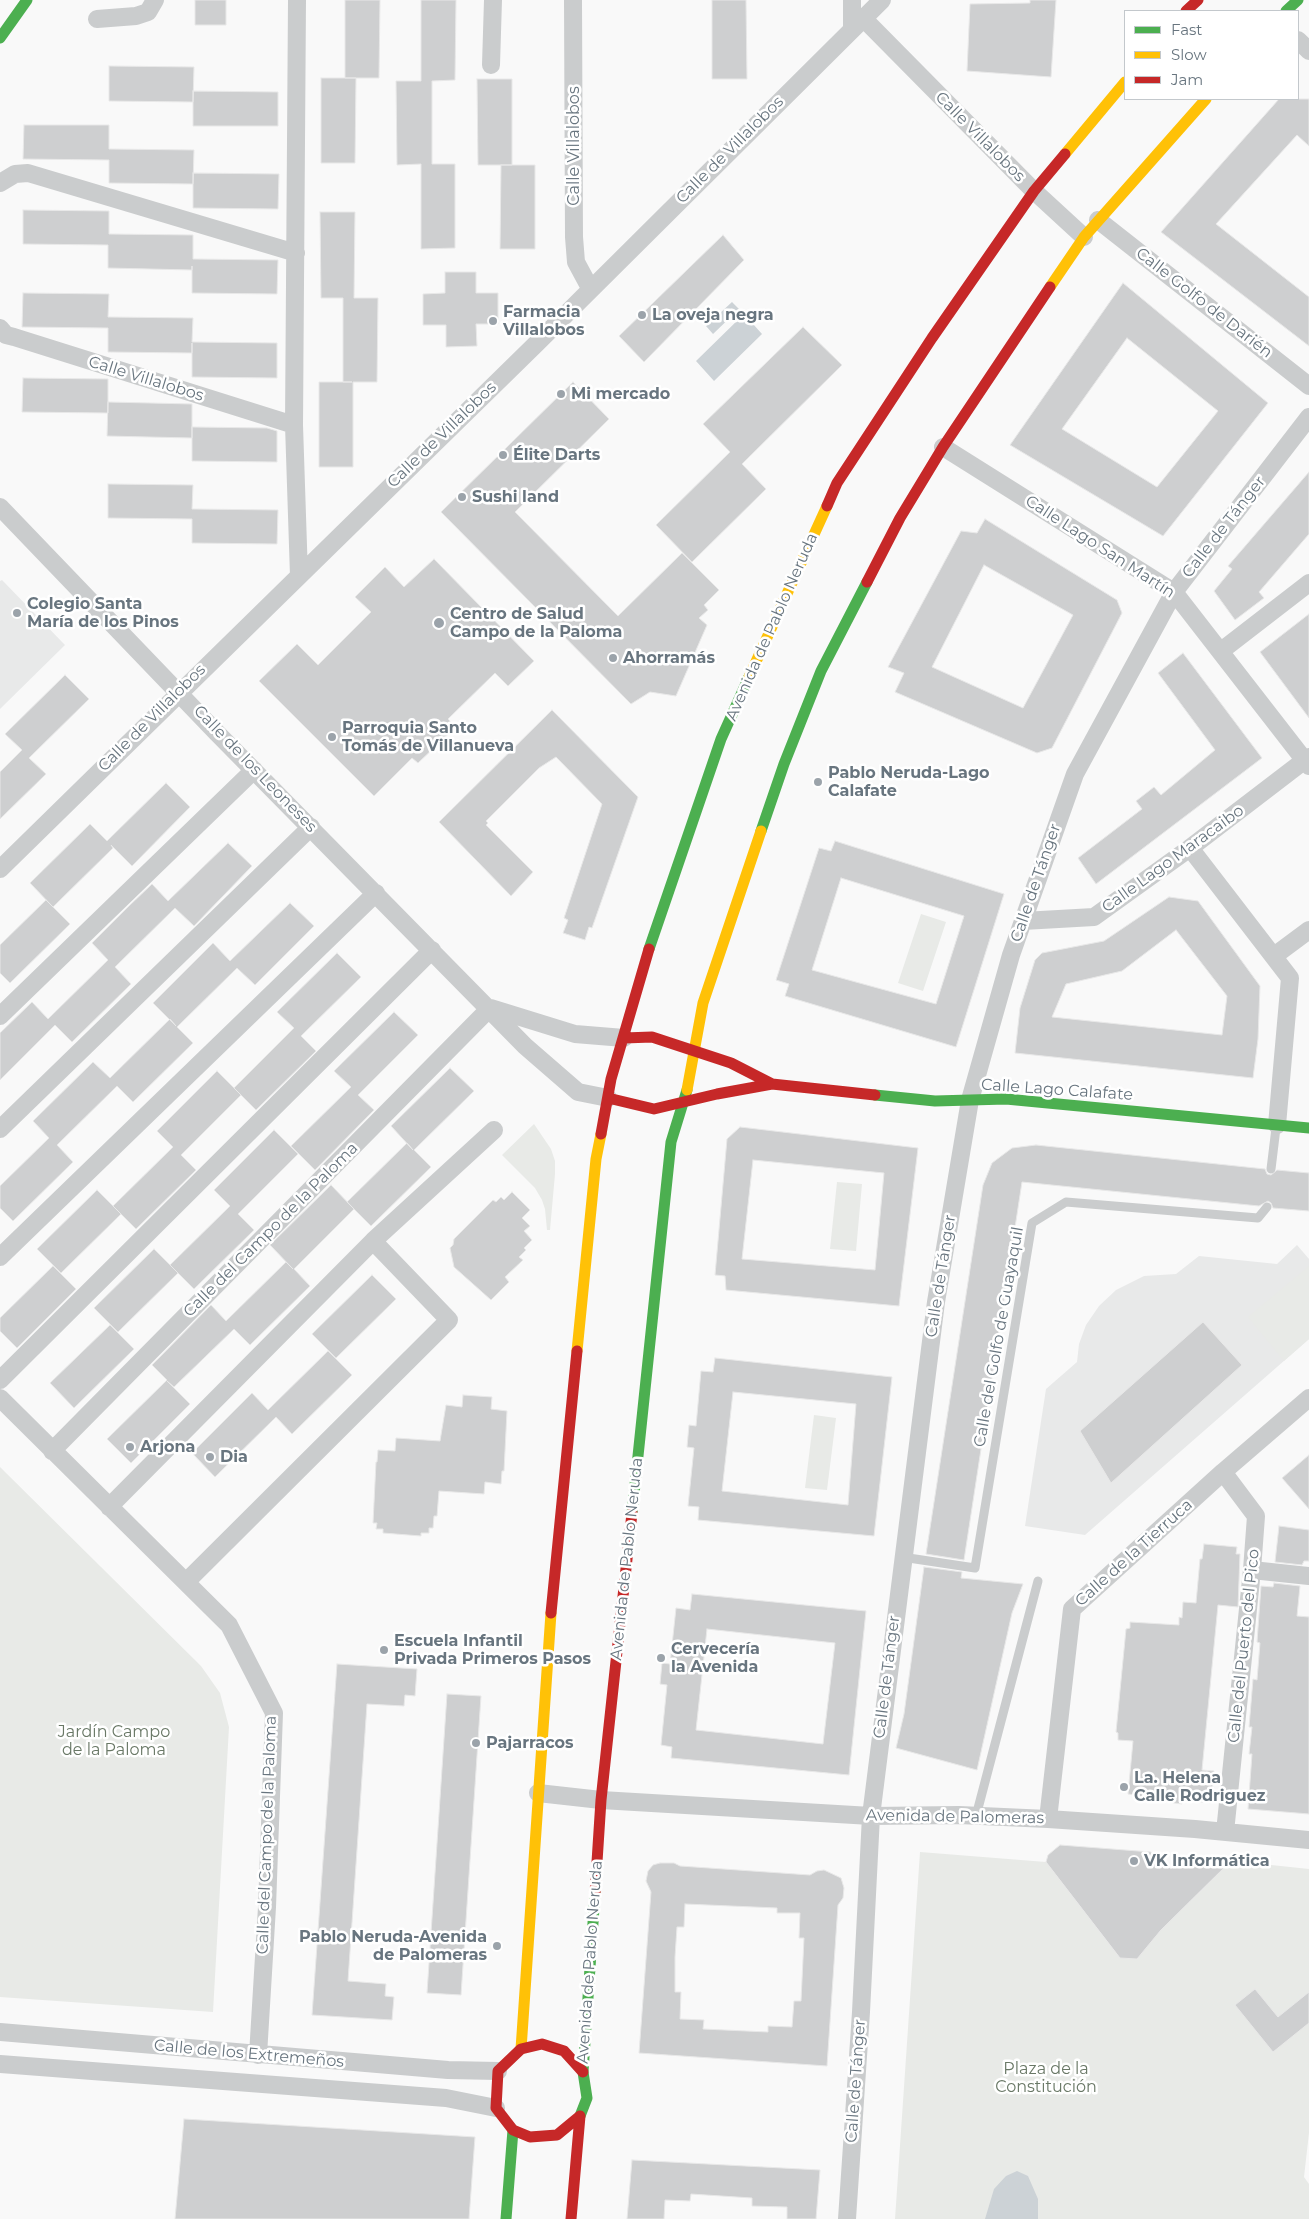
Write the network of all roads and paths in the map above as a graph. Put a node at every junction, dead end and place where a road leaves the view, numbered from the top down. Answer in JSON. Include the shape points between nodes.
{"nodes":[{"id":1,"x":27,"y":0,"type":"edge"},
{"id":2,"x":155,"y":0,"type":"edge"},
{"id":3,"x":298,"y":0,"type":"edge"},
{"id":4,"x":492,"y":0,"type":"edge"},
{"id":5,"x":573,"y":0,"type":"edge"},
{"id":6,"x":852,"y":0,"type":"edge"},
{"id":7,"x":882,"y":0,"type":"edge"},
{"id":8,"x":1198,"y":0,"type":"edge"},
{"id":9,"x":1298,"y":0,"type":"edge"},
{"id":10,"x":1187,"y":10,"type":"edge"},
{"id":11,"x":1287,"y":10,"type":"edge"},
{"id":12,"x":97,"y":19,"type":"dead end"},
{"id":13,"x":858,"y":23,"type":"junction"},
{"id":14,"x":0,"y":38,"type":"edge"},
{"id":15,"x":1299,"y":41,"type":"edge"},
{"id":16,"x":1309,"y":51,"type":"edge"},
{"id":17,"x":491,"y":65,"type":"dead end"},
{"id":18,"x":1124,"y":83,"type":"edge"},
{"id":19,"x":1205,"y":100,"type":"edge"},
{"id":20,"x":0,"y":184,"type":"edge"},
{"id":21,"x":1034,"y":191,"type":"junction"},
{"id":22,"x":1098,"y":220,"type":"junction"},
{"id":23,"x":1084,"y":236,"type":"junction"},
{"id":24,"x":296,"y":253,"type":"junction"},
{"id":25,"x":590,"y":288,"type":"junction"},
{"id":26,"x":0,"y":328,"type":"edge"},
{"id":27,"x":1309,"y":386,"type":"edge"},
{"id":28,"x":1309,"y":417,"type":"edge"},
{"id":29,"x":294,"y":425,"type":"junction"},
{"id":30,"x":943,"y":447,"type":"junction"},
{"id":31,"x":0,"y":507,"type":"edge"},
{"id":32,"x":298,"y":576,"type":"junction"},
{"id":33,"x":1309,"y":583,"type":"edge"},
{"id":34,"x":1174,"y":592,"type":"junction"},
{"id":35,"x":1221,"y":651,"type":"junction"},
{"id":36,"x":180,"y":691,"type":"junction"},
{"id":37,"x":1308,"y":761,"type":"edge"},
{"id":38,"x":254,"y":770,"type":"junction"},
{"id":39,"x":311,"y":827,"type":"junction"},
{"id":40,"x":1190,"y":848,"type":"junction"},
{"id":41,"x":0,"y":869,"type":"edge"},
{"id":42,"x":376,"y":893,"type":"junction"},
{"id":43,"x":1023,"y":921,"type":"junction"},
{"id":44,"x":1309,"y":930,"type":"edge"},
{"id":45,"x":432,"y":950,"type":"junction"},
{"id":46,"x":1274,"y":956,"type":"junction"},
{"id":47,"x":490,"y":1008,"type":"junction"},
{"id":48,"x":0,"y":1016,"type":"edge"},
{"id":49,"x":624,"y":1038,"type":"junction"},
{"id":50,"x":693,"y":1050,"type":"junction"},
{"id":51,"x":772,"y":1084,"type":"junction"},
{"id":52,"x":608,"y":1098,"type":"junction"},
{"id":53,"x":970,"y":1100,"type":"junction"},
{"id":54,"x":685,"y":1102,"type":"junction"},
{"id":55,"x":1277,"y":1125,"type":"junction"},
{"id":56,"x":1309,"y":1128,"type":"edge"},
{"id":57,"x":0,"y":1129,"type":"edge"},
{"id":58,"x":494,"y":1130,"type":"dead end"},
{"id":59,"x":1271,"y":1170,"type":"dead end"},
{"id":60,"x":1267,"y":1207,"type":"dead end"},
{"id":61,"x":373,"y":1241,"type":"junction"},
{"id":62,"x":0,"y":1257,"type":"edge"},
{"id":63,"x":0,"y":1380,"type":"edge"},
{"id":64,"x":0,"y":1398,"type":"edge"},
{"id":65,"x":1309,"y":1398,"type":"edge"},
{"id":66,"x":52,"y":1451,"type":"junction"},
{"id":67,"x":1223,"y":1472,"type":"junction"},
{"id":68,"x":109,"y":1507,"type":"junction"},
{"id":69,"x":902,"y":1557,"type":"junction"},
{"id":70,"x":1252,"y":1570,"type":"junction"},
{"id":71,"x":1309,"y":1576,"type":"edge"},
{"id":72,"x":187,"y":1581,"type":"junction"},
{"id":73,"x":1038,"y":1581,"type":"dead end"},
{"id":74,"x":538,"y":1793,"type":"junction"},
{"id":75,"x":601,"y":1800,"type":"junction"},
{"id":76,"x":871,"y":1816,"type":"junction"},
{"id":77,"x":976,"y":1816,"type":"junction"},
{"id":78,"x":1048,"y":1819,"type":"junction"},
{"id":79,"x":1225,"y":1832,"type":"junction"},
{"id":80,"x":1309,"y":1840,"type":"edge"},
{"id":81,"x":0,"y":2032,"type":"edge"},
{"id":82,"x":520,"y":2049,"type":"junction"},
{"id":83,"x":258,"y":2055,"type":"junction"},
{"id":84,"x":0,"y":2064,"type":"edge"},
{"id":85,"x":498,"y":2071,"type":"junction"},
{"id":86,"x":583,"y":2072,"type":"junction"},
{"id":87,"x":496,"y":2108,"type":"junction"},
{"id":88,"x":580,"y":2116,"type":"junction"},
{"id":89,"x":513,"y":2130,"type":"junction"},
{"id":90,"x":506,"y":2219,"type":"edge"},
{"id":91,"x":572,"y":2219,"type":"edge"},
{"id":92,"x":846,"y":2219,"type":"edge"}],
"edges":[{"from":1,"to":14,"type":"main road"},
{"from":2,"to":12,"type":"street","via":[[148,12],[136,16]]},
{"from":3,"to":24,"type":"street"},
{"from":4,"to":17,"type":"street"},
{"from":5,"to":25,"type":"street","name":"Calle Villalobos","via":[[574,237],[576,262]]},
{"from":6,"to":13,"type":"street"},
{"from":7,"to":13,"type":"street","name":"Calle de Villalobos"},
{"from":8,"to":10,"type":"main road"},
{"from":9,"to":11,"type":"main road"},
{"from":13,"to":21,"type":"street","name":"Calle Villalobos"},
{"from":13,"to":25,"type":"street","name":"Calle de Villalobos"},
{"from":15,"to":16,"type":"street"},
{"from":18,"to":21,"type":"main road","name":"Avenida de Pablo Neruda"},
{"from":19,"to":22,"type":"main road","name":"Avenida de Pablo Neruda"},
{"from":20,"to":24,"type":"street","via":[[15,174],[28,173]]},
{"from":21,"to":23,"type":"street"},
{"from":21,"to":49,"type":"main road","name":"Avenida de Pablo Neruda","via":[[837,483],[721,738],[657,924]]},
{"from":22,"to":23,"type":"main road","name":"Avenida de Pablo Neruda"},
{"from":22,"to":27,"type":"street","name":"Calle Golfo de Darién"},
{"from":23,"to":30,"type":"main road","name":"Avenida de Pablo Neruda"},
{"from":24,"to":29,"type":"street"},
{"from":25,"to":32,"type":"street","name":"Calle de Villalobos"},
{"from":26,"to":29,"type":"street","name":"Calle Villalobos","via":[[14,338]]},
{"from":28,"to":34,"type":"street","name":"Calle de Tánger"},
{"from":29,"to":32,"type":"street"},
{"from":30,"to":34,"type":"street","name":"Calle Lago San Martín"},
{"from":30,"to":50,"type":"main road","name":"Avenida de Pablo Neruda","via":[[900,518],[822,671],[762,828],[703,1003]]},
{"from":31,"to":36,"type":"street","name":"Calle de los Leoneses"},
{"from":32,"to":36,"type":"street","name":"Calle de Villalobos"},
{"from":33,"to":35,"type":"street"},
{"from":34,"to":35,"type":"street","name":"Calle Lago San Martín"},
{"from":34,"to":43,"type":"street","name":"Calle de Tánger","via":[[1075,774]]},
{"from":35,"to":37,"type":"street","name":"Calle Lago San Martín"},
{"from":36,"to":38,"type":"street","name":"Calle de los Leoneses"},
{"from":36,"to":41,"type":"street","name":"Calle de Villalobos"},
{"from":37,"to":40,"type":"street","name":"Calle Lago Maracaibo"},
{"from":38,"to":39,"type":"street","name":"Calle de los Leoneses"},
{"from":38,"to":48,"type":"street"},
{"from":39,"to":42,"type":"street","name":"Calle de los Leoneses"},
{"from":39,"to":57,"type":"street"},
{"from":40,"to":43,"type":"street","name":"Calle Lago Maracaibo","via":[[1094,917]]},
{"from":40,"to":46,"type":"street"},
{"from":42,"to":45,"type":"street","name":"Calle de los Leoneses"},
{"from":42,"to":62,"type":"street"},
{"from":43,"to":53,"type":"street","name":"Calle de Tánger"},
{"from":44,"to":46,"type":"street"},
{"from":45,"to":47,"type":"street","name":"Calle de los Leoneses"},
{"from":45,"to":63,"type":"street"},
{"from":46,"to":55,"type":"street","via":[[1290,978]]},
{"from":47,"to":49,"type":"street","name":"Calle de los Leoneses","via":[[574,1034]]},
{"from":47,"to":52,"type":"street","name":"Calle de los Leoneses","via":[[525,1046],[578,1092]]},
{"from":47,"to":66,"type":"street","name":"Calle del Campo de la Paloma"},
{"from":49,"to":50,"type":"main road","via":[[652,1037]]},
{"from":49,"to":52,"type":"main road","name":"Avenida de Pablo Neruda"},
{"from":50,"to":51,"type":"main road","name":"Calle Lago Calafate","via":[[731,1063]]},
{"from":50,"to":54,"type":"main road","name":"Avenida de Pablo Neruda"},
{"from":51,"to":53,"type":"main road","name":"Calle Lago Calafate","via":[[935,1101]]},
{"from":51,"to":54,"type":"main road","name":"Calle Lago Calafate"},
{"from":52,"to":54,"type":"main road","name":"Calle Lago Calafate","via":[[654,1110]]},
{"from":52,"to":74,"type":"main road","via":[[596,1159],[591,1208],[551,1610]]},
{"from":53,"to":55,"type":"main road","name":"Calle Lago Calafate","via":[[1006,1099]]},
{"from":53,"to":69,"type":"street","name":"Calle de Tánger","via":[[936,1302]]},
{"from":54,"to":75,"type":"main road","name":"Avenida de Pablo Neruda","via":[[671,1142]]},
{"from":55,"to":56,"type":"main road","name":"Calle Lago Calafate"},
{"from":55,"to":59,"type":"lane"},
{"from":58,"to":61,"type":"street"},
{"from":60,"to":69,"type":"lane","name":"Calle del Golfo de Guayaquil","via":[[1258,1218],[1066,1202],[1032,1224],[975,1568]]},
{"from":61,"to":68,"type":"street"},
{"from":61,"to":72,"type":"street","via":[[449,1320]]},
{"from":64,"to":66,"type":"street","name":"Calle del Campo de la Paloma"},
{"from":65,"to":67,"type":"street","name":"Calle de la Tierruca"},
{"from":66,"to":68,"type":"street","name":"Calle del Campo de la Paloma"},
{"from":67,"to":70,"type":"street","name":"Calle del Puerto del Pico","via":[[1256,1516]]},
{"from":67,"to":78,"type":"street","name":"Calle de la Tierruca","via":[[1072,1609]]},
{"from":68,"to":72,"type":"street","name":"Calle del Campo de la Paloma"},
{"from":69,"to":76,"type":"street","name":"Calle de Tánger"},
{"from":70,"to":71,"type":"street"},
{"from":70,"to":79,"type":"street","name":"Calle del Puerto del Pico"},
{"from":72,"to":83,"type":"street","name":"Calle del Campo de la Paloma","via":[[229,1625],[274,1713]]},
{"from":73,"to":77,"type":"lane"},
{"from":74,"to":75,"type":"street","name":"Avenida de Palomeras"},
{"from":74,"to":82,"type":"main road"},
{"from":75,"to":76,"type":"street","name":"Avenida de Palomeras"},
{"from":75,"to":86,"type":"main road","name":"Avenida de Pablo Neruda"},
{"from":76,"to":77,"type":"street","name":"Avenida de Palomeras"},
{"from":76,"to":92,"type":"street","name":"Calle de Tánger"},
{"from":77,"to":78,"type":"street","name":"Avenida de Palomeras"},
{"from":78,"to":79,"type":"street","name":"Avenida de Palomeras"},
{"from":79,"to":80,"type":"street","name":"Avenida de Palomeras"},
{"from":81,"to":83,"type":"street","name":"Calle de los Extremeños"},
{"from":82,"to":85,"type":"main road"},
{"from":82,"to":86,"type":"main road","via":[[542,2044],[564,2051]]},
{"from":83,"to":85,"type":"street","name":"Calle de los Extremeños"},
{"from":84,"to":87,"type":"street","name":"Calle de los Extremeños","via":[[446,2098]]},
{"from":85,"to":87,"type":"main road"},
{"from":86,"to":88,"type":"main road","via":[[587,2098]]},
{"from":87,"to":89,"type":"main road"},
{"from":88,"to":89,"type":"main road","via":[[557,2135],[530,2137]]},
{"from":88,"to":91,"type":"main road"},
{"from":89,"to":90,"type":"main road"}]}
